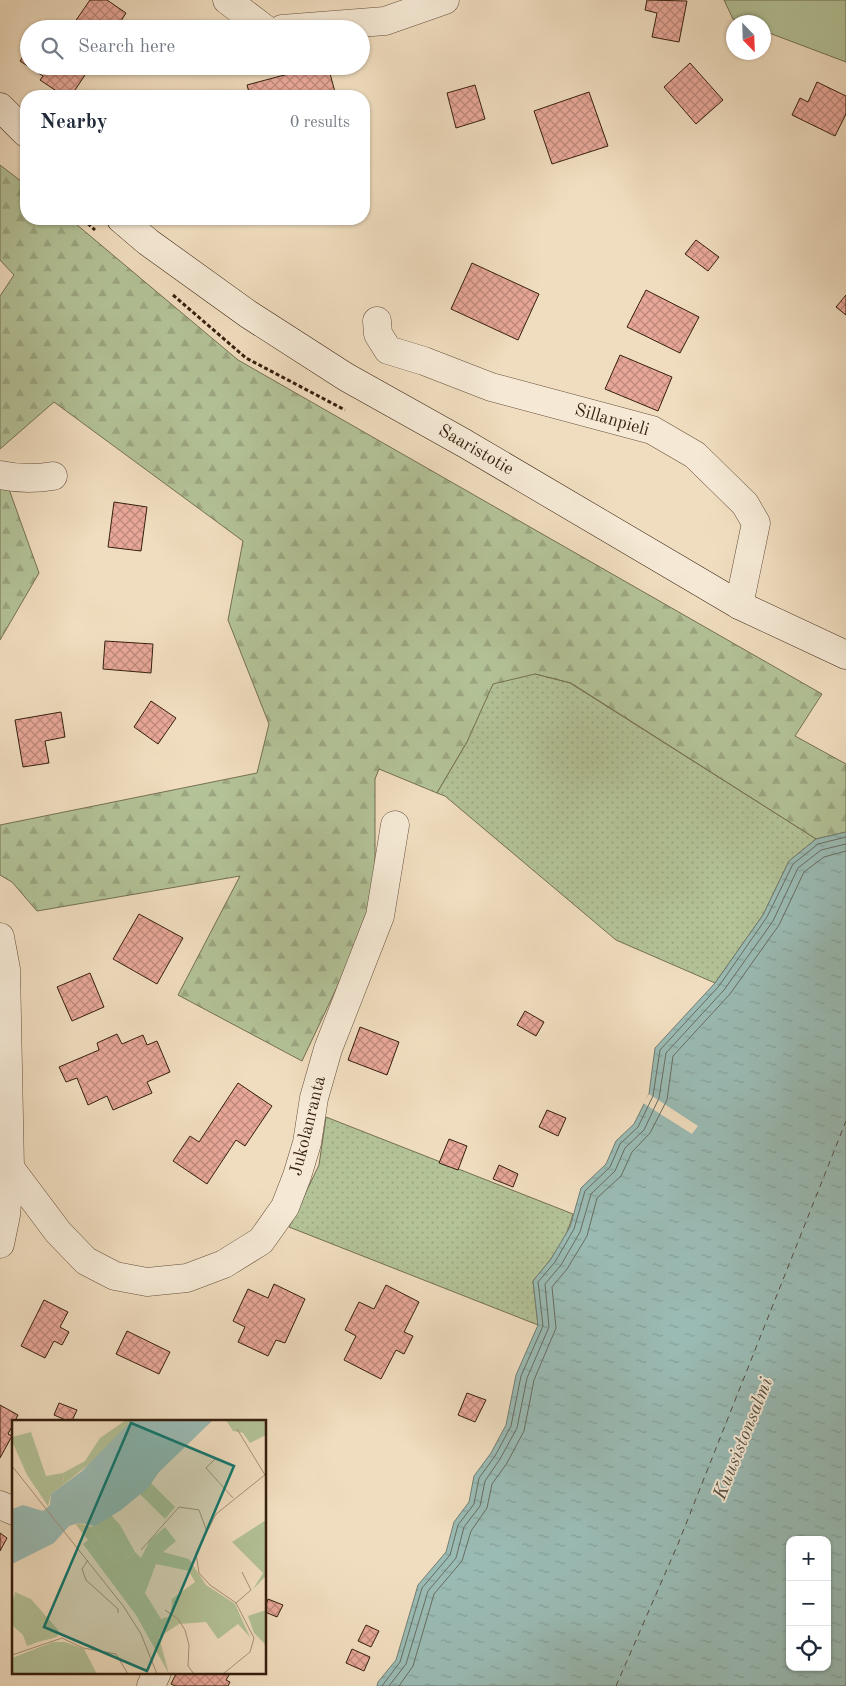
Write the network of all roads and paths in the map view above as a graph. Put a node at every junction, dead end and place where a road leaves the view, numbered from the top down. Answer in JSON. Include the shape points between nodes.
{"nodes":[{"id":1,"x":227,"y":0,"type":"edge"},
{"id":2,"x":445,"y":0,"type":"edge"},
{"id":3,"x":253,"y":20,"type":"edge"},
{"id":4,"x":370,"y":22,"type":"edge"},
{"id":5,"x":0,"y":107,"type":"edge"},
{"id":6,"x":20,"y":127,"type":"edge"},
{"id":7,"x":128,"y":225,"type":"edge"},
{"id":8,"x":377,"y":321,"type":"dead end"},
{"id":9,"x":0,"y":475,"type":"edge"},
{"id":10,"x":53,"y":476,"type":"dead end"},
{"id":11,"x":739,"y":605,"type":"junction"},
{"id":12,"x":846,"y":656,"type":"edge"},
{"id":13,"x":395,"y":825,"type":"dead end"},
{"id":14,"x":0,"y":937,"type":"edge"},
{"id":15,"x":10,"y":1168,"type":"junction"},
{"id":16,"x":0,"y":1244,"type":"edge"},
{"id":17,"x":0,"y":1505,"type":"edge"},
{"id":18,"x":12,"y":1510,"type":"edge"},
{"id":19,"x":156,"y":1674,"type":"edge"},
{"id":20,"x":150,"y":1686,"type":"edge"}],
"edges":[{"from":1,"to":3,"type":"street"},
{"from":2,"to":4,"type":"street","via":[[385,21]]},
{"from":5,"to":6,"type":"street"},
{"from":7,"to":11,"type":"street","name":"Saaristotie","via":[[248,314],[346,377],[464,442]]},
{"from":8,"to":11,"type":"street","name":"Sillanpieli","via":[[378,334],[388,350],[491,387],[652,430],[695,455],[746,504],[756,523]]},
{"from":9,"to":10,"type":"street","via":[[36,479]]},
{"from":11,"to":12,"type":"street","name":"Saaristotie"},
{"from":13,"to":15,"type":"street","name":"Jukolanranta","via":[[380,916],[328,1049],[300,1167],[285,1207],[261,1241],[224,1264],[187,1278],[147,1282],[115,1276],[80,1256]]},
{"from":14,"to":15,"type":"street","via":[[6,969]]},
{"from":15,"to":16,"type":"street"},
{"from":17,"to":18,"type":"street"},
{"from":19,"to":20,"type":"street"}]}
